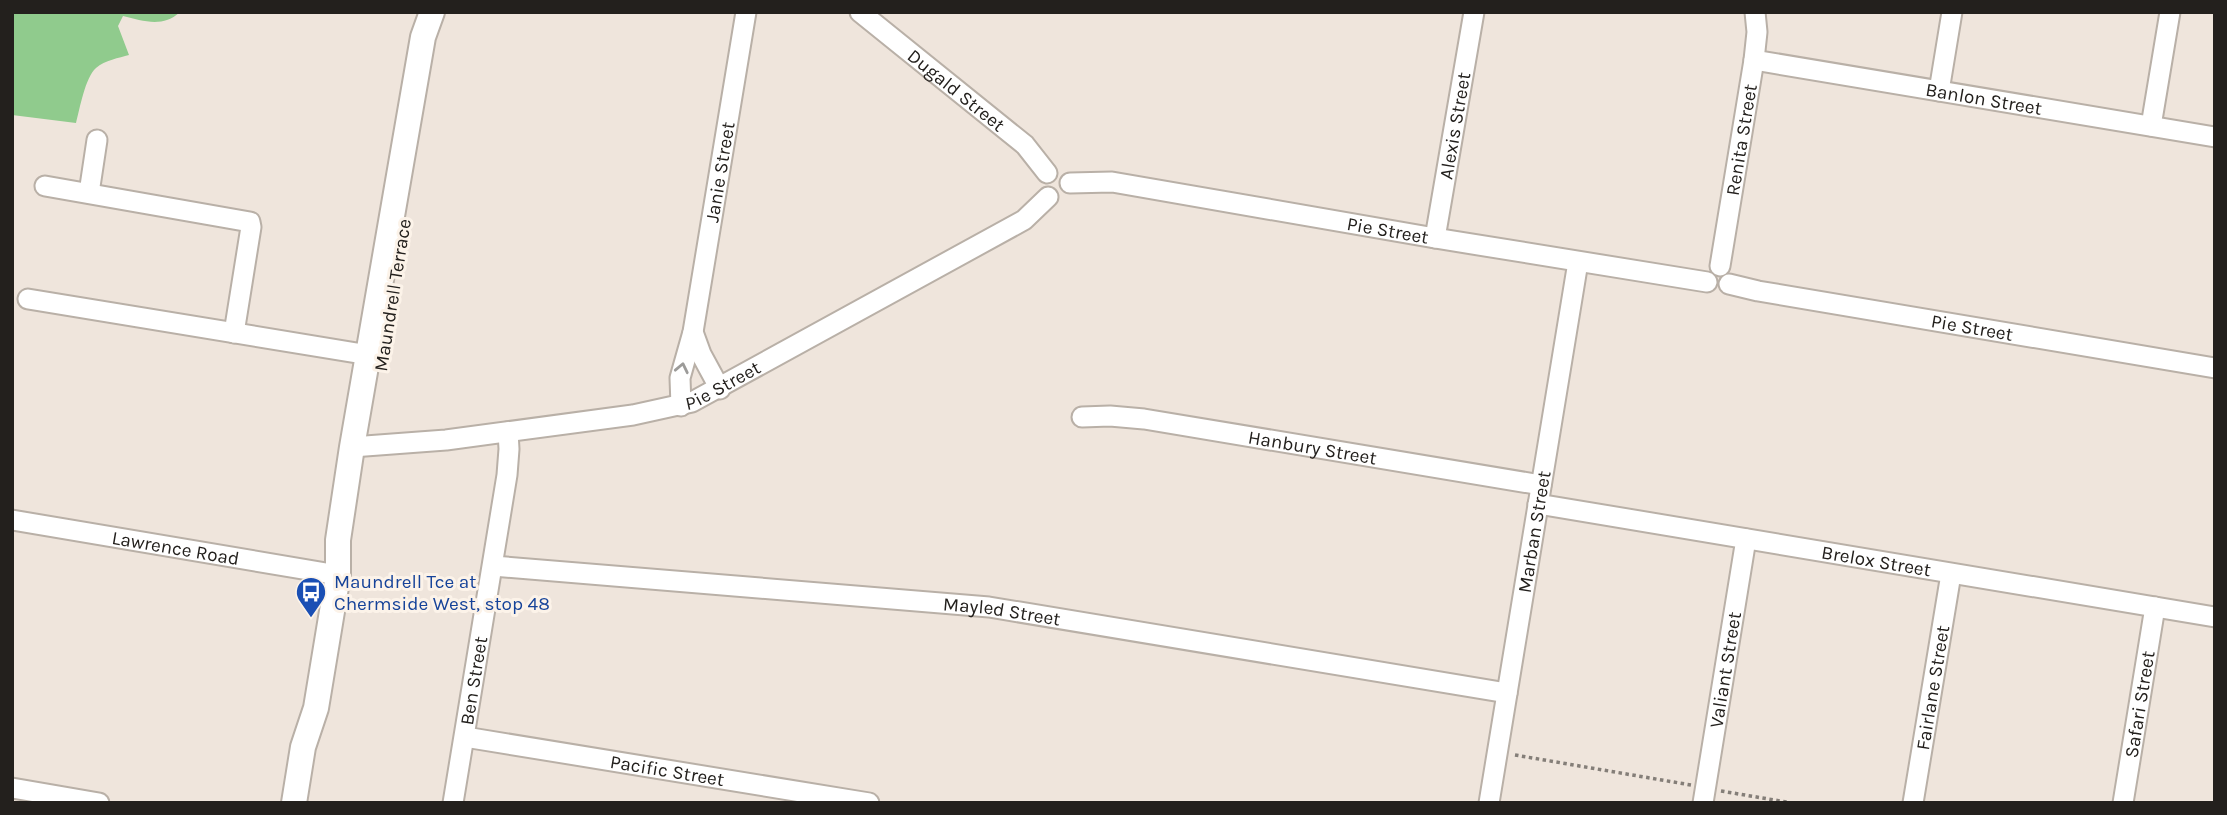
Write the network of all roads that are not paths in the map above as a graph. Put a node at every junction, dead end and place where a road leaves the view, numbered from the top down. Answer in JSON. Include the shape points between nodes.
{"nodes":[{"id":1,"x":433,"y":12,"type":"edge"},
{"id":2,"x":746,"y":12,"type":"edge"},
{"id":3,"x":860,"y":12,"type":"edge"},
{"id":4,"x":1474,"y":12,"type":"edge"},
{"id":5,"x":1755,"y":12,"type":"edge"},
{"id":6,"x":1952,"y":12,"type":"edge"},
{"id":7,"x":2170,"y":12,"type":"edge"},
{"id":8,"x":1754,"y":60,"type":"junction"},
{"id":9,"x":1939,"y":91,"type":"junction"},
{"id":10,"x":2151,"y":126,"type":"junction"},
{"id":11,"x":2215,"y":137,"type":"edge"},
{"id":12,"x":97,"y":140,"type":"dead end"},
{"id":13,"x":1047,"y":173,"type":"junction"},
{"id":14,"x":1070,"y":183,"type":"junction"},
{"id":15,"x":45,"y":186,"type":"dead end"},
{"id":16,"x":89,"y":193,"type":"junction"},
{"id":17,"x":1048,"y":197,"type":"junction"},
{"id":18,"x":1435,"y":239,"type":"junction"},
{"id":19,"x":1578,"y":262,"type":"junction"},
{"id":20,"x":1725,"y":275,"type":"junction"},
{"id":21,"x":28,"y":299,"type":"dead end"},
{"id":22,"x":693,"y":332,"type":"junction"},
{"id":23,"x":234,"y":333,"type":"junction"},
{"id":24,"x":369,"y":355,"type":"junction"},
{"id":25,"x":2215,"y":368,"type":"edge"},
{"id":26,"x":720,"y":389,"type":"junction"},
{"id":27,"x":681,"y":406,"type":"junction"},
{"id":28,"x":1082,"y":417,"type":"dead end"},
{"id":29,"x":508,"y":432,"type":"junction"},
{"id":30,"x":360,"y":446,"type":"junction"},
{"id":31,"x":1540,"y":495,"type":"junction"},
{"id":32,"x":12,"y":520,"type":"edge"},
{"id":33,"x":1746,"y":539,"type":"junction"},
{"id":34,"x":493,"y":566,"type":"junction"},
{"id":35,"x":1951,"y":574,"type":"junction"},
{"id":36,"x":338,"y":575,"type":"junction"},
{"id":37,"x":2155,"y":607,"type":"junction"},
{"id":38,"x":2215,"y":617,"type":"edge"},
{"id":39,"x":1507,"y":693,"type":"junction"},
{"id":40,"x":316,"y":708,"type":"junction"},
{"id":41,"x":465,"y":737,"type":"junction"},
{"id":42,"x":12,"y":788,"type":"edge"},
{"id":43,"x":1705,"y":793,"type":"edge"},
{"id":44,"x":99,"y":803,"type":"edge"},
{"id":45,"x":294,"y":803,"type":"edge"},
{"id":46,"x":306,"y":803,"type":"edge"},
{"id":47,"x":453,"y":803,"type":"edge"},
{"id":48,"x":869,"y":803,"type":"edge"},
{"id":49,"x":1489,"y":803,"type":"edge"},
{"id":50,"x":1913,"y":803,"type":"edge"},
{"id":51,"x":2123,"y":803,"type":"edge"}],
"edges":[{"from":1,"to":24,"type":"main road","name":"Maundrell Terrace","via":[[423,37]]},
{"from":1,"to":30,"type":"main road","name":"Maundrell Terrace","via":[[434,39],[384,337]]},
{"from":2,"to":22,"type":"street","name":"Janie Street"},
{"from":3,"to":13,"type":"street","name":"Dugald Street","via":[[1025,145]]},
{"from":4,"to":18,"type":"street","name":"Alexis Street"},
{"from":5,"to":8,"type":"street","name":"Renita Street"},
{"from":6,"to":9,"type":"street"},
{"from":7,"to":10,"type":"street"},
{"from":8,"to":9,"type":"street","name":"Banlon Street"},
{"from":8,"to":20,"type":"street","name":"Renita Street"},
{"from":9,"to":10,"type":"street","name":"Banlon Street"},
{"from":10,"to":11,"type":"street","name":"Banlon Street"},
{"from":12,"to":16,"type":"street"},
{"from":13,"to":14,"type":"street","via":[[1062,171]]},
{"from":13,"to":17,"type":"street","via":[[1041,185]]},
{"from":14,"to":17,"type":"street","via":[[1065,195]]},
{"from":14,"to":18,"type":"street","name":"Pie Street","via":[[1111,182]]},
{"from":15,"to":16,"type":"street"},
{"from":16,"to":23,"type":"street","via":[[250,222]]},
{"from":17,"to":26,"type":"street","name":"Pie Street","via":[[1024,220]]},
{"from":18,"to":19,"type":"street","name":"Pie Street"},
{"from":19,"to":20,"type":"street","name":"Pie Street","via":[[1707,282],[1709,270]]},
{"from":19,"to":31,"type":"street","name":"Marban Street"},
{"from":20,"to":25,"type":"street","name":"Pie Street","via":[[1758,291]]},
{"from":21,"to":23,"type":"street"},
{"from":22,"to":26,"type":"street"},
{"from":27,"to":22,"type":"street","name":"Janie Street","one_way":true,"via":[[680,378]]},
{"from":23,"to":24,"type":"street"},
{"from":24,"to":30,"type":"main road","name":"Maundrell Terrace"},
{"from":26,"to":27,"type":"street","name":"Pie Street"},
{"from":27,"to":29,"type":"street","name":"Pie Street"},
{"from":28,"to":31,"type":"street","name":"Hanbury Street","via":[[1144,419]]},
{"from":29,"to":30,"type":"street","name":"Pie Street"},
{"from":29,"to":34,"type":"street","name":"Ben Street","via":[[509,458]]},
{"from":30,"to":36,"type":"main road","name":"Maundrell Terrace","via":[[338,540]]},
{"from":31,"to":33,"type":"street","name":"Brelox Street"},
{"from":31,"to":39,"type":"street","name":"Marban Street"},
{"from":32,"to":36,"type":"street","name":"Lawrence Road"},
{"from":33,"to":35,"type":"street","name":"Brelox Street"},
{"from":33,"to":43,"type":"street","name":"Valiant Street"},
{"from":34,"to":39,"type":"street","name":"Mayled Street","via":[[989,607]]},
{"from":34,"to":41,"type":"street","name":"Ben Street"},
{"from":35,"to":37,"type":"street","name":"Brelox Street"},
{"from":35,"to":50,"type":"street","name":"Fairlane Street"},
{"from":36,"to":40,"type":"main road","name":"Maundrell Terrace"},
{"from":37,"to":38,"type":"street","name":"Brelox Street"},
{"from":37,"to":51,"type":"street","name":"Safari Street"},
{"from":39,"to":49,"type":"street","name":"Marban Street"},
{"from":40,"to":45,"type":"main road","name":"Maundrell Terrace","via":[[303,747]]},
{"from":40,"to":46,"type":"main road","name":"Maundrell Terrace","via":[[316,748]]},
{"from":41,"to":47,"type":"street","name":"Ben Street"},
{"from":41,"to":48,"type":"street","name":"Pacific Street"},
{"from":42,"to":44,"type":"street"}]}
